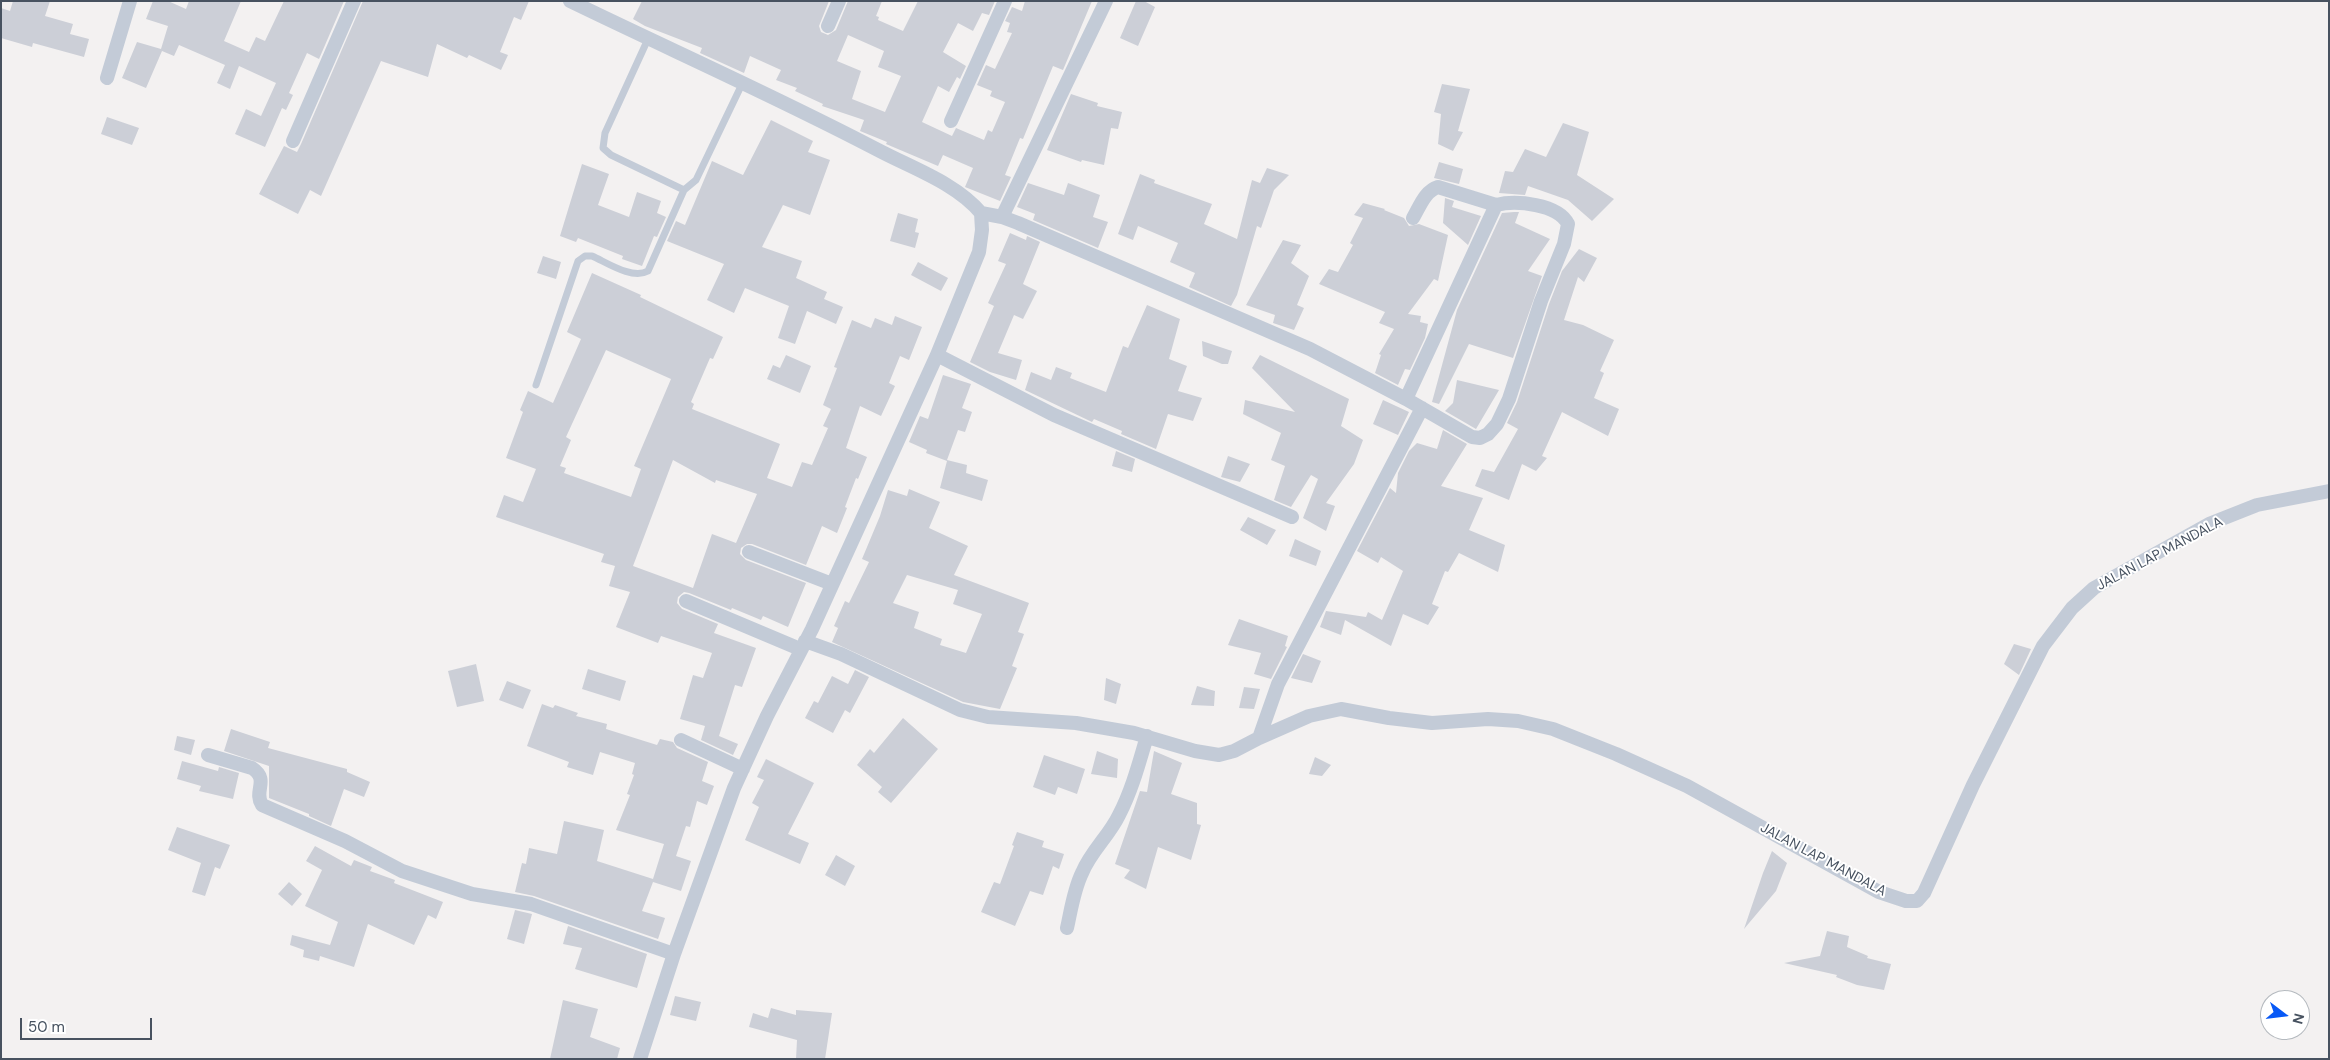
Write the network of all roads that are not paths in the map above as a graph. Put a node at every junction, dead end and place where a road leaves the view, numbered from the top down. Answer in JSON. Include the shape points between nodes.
{"nodes":[{"id":1,"x":130,"y":1,"type":"edge"},
{"id":2,"x":354,"y":1,"type":"edge"},
{"id":3,"x":570,"y":1,"type":"edge"},
{"id":4,"x":839,"y":1,"type":"edge"},
{"id":5,"x":1005,"y":1,"type":"edge"},
{"id":6,"x":1106,"y":1,"type":"edge"},
{"id":7,"x":828,"y":26,"type":"dead end"},
{"id":8,"x":648,"y":39,"type":"junction"},
{"id":9,"x":107,"y":78,"type":"dead end"},
{"id":10,"x":743,"y":82,"type":"junction"},
{"id":11,"x":951,"y":121,"type":"dead end"},
{"id":12,"x":293,"y":141,"type":"dead end"},
{"id":13,"x":684,"y":190,"type":"junction"},
{"id":14,"x":1496,"y":205,"type":"junction"},
{"id":15,"x":981,"y":213,"type":"junction"},
{"id":16,"x":1002,"y":217,"type":"junction"},
{"id":17,"x":1414,"y":218,"type":"dead end"},
{"id":18,"x":938,"y":355,"type":"junction"},
{"id":19,"x":536,"y":384,"type":"dead end"},
{"id":20,"x":1406,"y":399,"type":"junction"},
{"id":21,"x":1422,"y":408,"type":"junction"},
{"id":22,"x":2329,"y":491,"type":"edge"},
{"id":23,"x":1292,"y":517,"type":"dead end"},
{"id":24,"x":749,"y":552,"type":"dead end"},
{"id":25,"x":832,"y":584,"type":"junction"},
{"id":26,"x":686,"y":601,"type":"dead end"},
{"id":27,"x":803,"y":645,"type":"junction"},
{"id":28,"x":1147,"y":736,"type":"junction"},
{"id":29,"x":1259,"y":738,"type":"junction"},
{"id":30,"x":681,"y":740,"type":"dead end"},
{"id":31,"x":208,"y":755,"type":"dead end"},
{"id":32,"x":743,"y":769,"type":"junction"},
{"id":33,"x":1067,"y":928,"type":"dead end"},
{"id":34,"x":674,"y":954,"type":"junction"},
{"id":35,"x":640,"y":1059,"type":"edge"}],
"edges":[{"from":1,"to":9,"type":"street"},
{"from":2,"to":12,"type":"street"},
{"from":3,"to":8,"type":"street"},
{"from":4,"to":7,"type":"street"},
{"from":5,"to":11,"type":"street"},
{"from":6,"to":16,"type":"street"},
{"from":8,"to":10,"type":"street"},
{"from":8,"to":13,"type":"lane","via":[[605,133],[603,148],[610,155]]},
{"from":10,"to":13,"type":"lane","via":[[696,180]]},
{"from":10,"to":15,"type":"street","via":[[961,193]]},
{"from":13,"to":19,"type":"lane","via":[[648,271],[631,273],[592,256],[578,261]]},
{"from":14,"to":17,"type":"street","via":[[1438,187],[1431,189]]},
{"from":14,"to":20,"type":"street"},
{"from":14,"to":21,"type":"street","via":[[1509,202],[1555,211],[1564,215],[1568,224],[1564,244],[1541,301],[1509,399],[1497,424],[1480,438],[1472,437]]},
{"from":15,"to":16,"type":"street"},
{"from":15,"to":18,"type":"street","via":[[979,252]]},
{"from":16,"to":20,"type":"street","via":[[1310,349]]},
{"from":18,"to":23,"type":"street","via":[[1054,415]]},
{"from":18,"to":25,"type":"street"},
{"from":20,"to":21,"type":"street"},
{"from":21,"to":29,"type":"street","via":[[1278,684]]},
{"from":22,"to":29,"type":"street","name":"JALAN LAP MANDALA","via":[[2257,505],[2209,524],[2094,588],[2072,608],[2043,646],[1973,785],[1924,893],[1916,901],[1879,892],[1687,786],[1552,729],[1518,721],[1488,719],[1432,723],[1341,709],[1309,716]]},
{"from":24,"to":25,"type":"street"},
{"from":25,"to":27,"type":"street"},
{"from":26,"to":27,"type":"street"},
{"from":27,"to":28,"type":"street","via":[[841,654],[960,710],[988,717],[1076,723]]},
{"from":27,"to":32,"type":"street"},
{"from":28,"to":29,"type":"street","via":[[1219,755]]},
{"from":28,"to":33,"type":"street","via":[[1120,814],[1081,873]]},
{"from":30,"to":32,"type":"street"},
{"from":31,"to":34,"type":"street","via":[[257,772],[261,777],[259,800],[262,805],[402,871],[472,894],[531,904]]},
{"from":32,"to":34,"type":"street"},
{"from":34,"to":35,"type":"street"}]}
